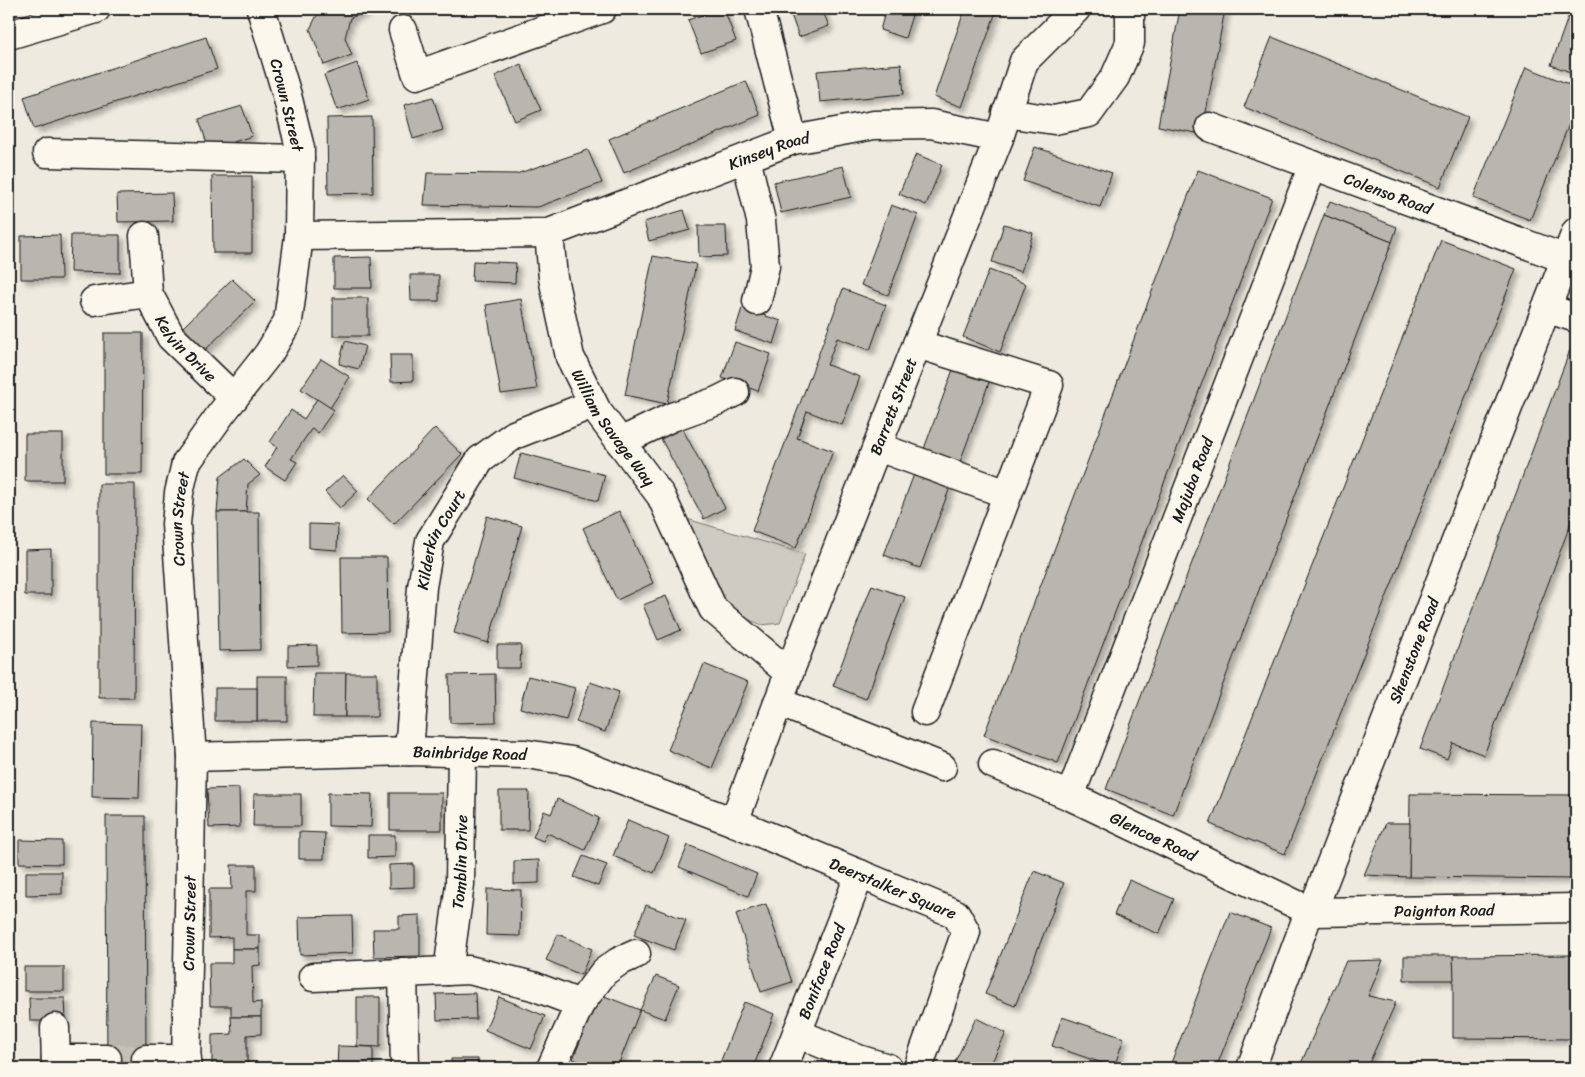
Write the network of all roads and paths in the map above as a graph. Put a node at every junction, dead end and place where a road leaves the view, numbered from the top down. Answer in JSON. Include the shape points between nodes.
{"nodes":[{"id":1,"x":96,"y":9,"type":"edge"},
{"id":2,"x":261,"y":9,"type":"edge"},
{"id":3,"x":602,"y":9,"type":"edge"},
{"id":4,"x":760,"y":9,"type":"edge"},
{"id":5,"x":1076,"y":9,"type":"edge"},
{"id":6,"x":1128,"y":9,"type":"edge"},
{"id":7,"x":403,"y":30,"type":"dead end"},
{"id":8,"x":9,"y":35,"type":"edge"},
{"id":9,"x":1003,"y":126,"type":"junction"},
{"id":10,"x":1210,"y":127,"type":"dead end"},
{"id":11,"x":793,"y":140,"type":"junction"},
{"id":12,"x":47,"y":153,"type":"dead end"},
{"id":13,"x":746,"y":158,"type":"junction"},
{"id":14,"x":300,"y":159,"type":"junction"},
{"id":15,"x":1313,"y":165,"type":"junction"},
{"id":16,"x":1576,"y":232,"type":"edge"},
{"id":17,"x":549,"y":233,"type":"junction"},
{"id":18,"x":144,"y":236,"type":"dead end"},
{"id":19,"x":299,"y":236,"type":"junction"},
{"id":20,"x":1566,"y":259,"type":"junction"},
{"id":21,"x":148,"y":293,"type":"junction"},
{"id":22,"x":94,"y":301,"type":"dead end"},
{"id":23,"x":757,"y":301,"type":"dead end"},
{"id":24,"x":1546,"y":308,"type":"junction"},
{"id":25,"x":1576,"y":318,"type":"edge"},
{"id":26,"x":917,"y":344,"type":"junction"},
{"id":27,"x":735,"y":392,"type":"dead end"},
{"id":28,"x":234,"y":398,"type":"junction"},
{"id":29,"x":593,"y":404,"type":"junction"},
{"id":30,"x":620,"y":442,"type":"junction"},
{"id":31,"x":878,"y":447,"type":"junction"},
{"id":32,"x":1007,"y":494,"type":"junction"},
{"id":33,"x":789,"y":673,"type":"junction"},
{"id":34,"x":778,"y":702,"type":"junction"},
{"id":35,"x":925,"y":712,"type":"dead end"},
{"id":36,"x":409,"y":752,"type":"junction"},
{"id":37,"x":462,"y":752,"type":"junction"},
{"id":38,"x":192,"y":757,"type":"junction"},
{"id":39,"x":993,"y":764,"type":"dead end"},
{"id":40,"x":942,"y":766,"type":"dead end"},
{"id":41,"x":1070,"y":796,"type":"junction"},
{"id":42,"x":734,"y":822,"type":"junction"},
{"id":43,"x":860,"y":874,"type":"junction"},
{"id":44,"x":1576,"y":908,"type":"edge"},
{"id":45,"x":1312,"y":912,"type":"junction"},
{"id":46,"x":636,"y":954,"type":"dead end"},
{"id":47,"x":448,"y":971,"type":"junction"},
{"id":48,"x":403,"y":972,"type":"junction"},
{"id":49,"x":313,"y":977,"type":"dead end"},
{"id":50,"x":580,"y":1004,"type":"junction"},
{"id":51,"x":55,"y":1028,"type":"dead end"},
{"id":52,"x":797,"y":1033,"type":"junction"},
{"id":53,"x":107,"y":1058,"type":"tunnel mouth"},
{"id":54,"x":146,"y":1058,"type":"tunnel mouth"},
{"id":55,"x":56,"y":1064,"type":"edge"},
{"id":56,"x":187,"y":1064,"type":"edge"},
{"id":57,"x":405,"y":1068,"type":"edge"},
{"id":58,"x":551,"y":1068,"type":"edge"},
{"id":59,"x":783,"y":1068,"type":"edge"},
{"id":60,"x":888,"y":1068,"type":"edge"},
{"id":61,"x":918,"y":1068,"type":"edge"},
{"id":62,"x":1251,"y":1068,"type":"edge"}],
"edges":[{"from":1,"to":8,"type":"street"},
{"from":2,"to":14,"type":"street","name":"Crown Street","via":[[287,95]]},
{"from":3,"to":7,"type":"street","via":[[417,75]]},
{"from":4,"to":11,"type":"street"},
{"from":5,"to":9,"type":"street","name":"Barrett Street","via":[[1024,60]]},
{"from":6,"to":9,"type":"street","name":"Kinsey Road","via":[[1130,43],[1115,77],[1089,113]]},
{"from":9,"to":11,"type":"street","name":"Kinsey Road","via":[[874,125]]},
{"from":9,"to":26,"type":"street","name":"Barrett Street"},
{"from":10,"to":15,"type":"street","name":"Colenso Road"},
{"from":11,"to":13,"type":"street","name":"Kinsey Road"},
{"from":12,"to":14,"type":"street"},
{"from":13,"to":17,"type":"street","name":"Kinsey Road"},
{"from":13,"to":23,"type":"street","via":[[761,221],[764,266]]},
{"from":14,"to":19,"type":"street","name":"Crown Street"},
{"from":15,"to":20,"type":"street","name":"Colenso Road"},
{"from":15,"to":41,"type":"street","name":"Majuba Road"},
{"from":16,"to":20,"type":"street","name":"Shenstone Road"},
{"from":17,"to":19,"type":"street"},
{"from":17,"to":29,"type":"street","name":"William Savage Way","via":[[553,278],[570,357]]},
{"from":18,"to":21,"type":"street","name":"Kelvin Drive"},
{"from":19,"to":28,"type":"street","name":"Crown Street","via":[[288,322],[270,354]]},
{"from":20,"to":24,"type":"street","name":"Shenstone Road"},
{"from":21,"to":22,"type":"street"},
{"from":21,"to":28,"type":"street","name":"Kelvin Drive","via":[[170,336]]},
{"from":24,"to":25,"type":"street"},
{"from":24,"to":45,"type":"street","name":"Shenstone Road"},
{"from":26,"to":31,"type":"street","name":"Barrett Street"},
{"from":26,"to":32,"type":"street","via":[[1049,385]]},
{"from":27,"to":30,"type":"street"},
{"from":28,"to":38,"type":"street","name":"Crown Street","via":[[186,463],[176,524]]},
{"from":29,"to":30,"type":"street","name":"William Savage Way"},
{"from":29,"to":36,"type":"street","name":"Kilderkin Court","via":[[514,435],[480,460],[430,541],[422,587]]},
{"from":30,"to":33,"type":"street","name":"William Savage Way","via":[[661,496],[713,609]]},
{"from":31,"to":32,"type":"street"},
{"from":31,"to":33,"type":"street","name":"Barrett Street"},
{"from":32,"to":35,"type":"street"},
{"from":33,"to":34,"type":"street","name":"Barrett Street"},
{"from":34,"to":40,"type":"street"},
{"from":34,"to":42,"type":"street","name":"Barrett Street"},
{"from":36,"to":37,"type":"street","name":"Bainbridge Road"},
{"from":36,"to":38,"type":"street","name":"Bainbridge Road"},
{"from":37,"to":42,"type":"street","name":"Bainbridge Road","via":[[526,754],[572,761]]},
{"from":37,"to":47,"type":"street","name":"Tomblin Drive","via":[[460,884]]},
{"from":38,"to":56,"type":"street","name":"Crown Street"},
{"from":39,"to":41,"type":"street","name":"Glencoe Road"},
{"from":41,"to":45,"type":"street","name":"Glencoe Road"},
{"from":42,"to":43,"type":"street","name":"Deerstalker Square"},
{"from":43,"to":52,"type":"street","name":"Boniface Road"},
{"from":43,"to":61,"type":"street","name":"Deerstalker Square","via":[[956,914],[966,932]]},
{"from":44,"to":45,"type":"street","name":"Paignton Road"},
{"from":45,"to":62,"type":"street","name":"Shenstone Road","via":[[1308,915]]},
{"from":46,"to":50,"type":"street","via":[[604,972]]},
{"from":47,"to":48,"type":"street"},
{"from":47,"to":50,"type":"street","via":[[469,970],[532,986]]},
{"from":48,"to":49,"type":"street"},
{"from":48,"to":57,"type":"street"},
{"from":50,"to":58,"type":"street"},
{"from":51,"to":55,"type":"street"},
{"from":52,"to":59,"type":"street","name":"Boniface Road"},
{"from":52,"to":60,"type":"street"},
{"from":53,"to":55,"type":"street"},
{"from":54,"to":56,"type":"street"}]}
